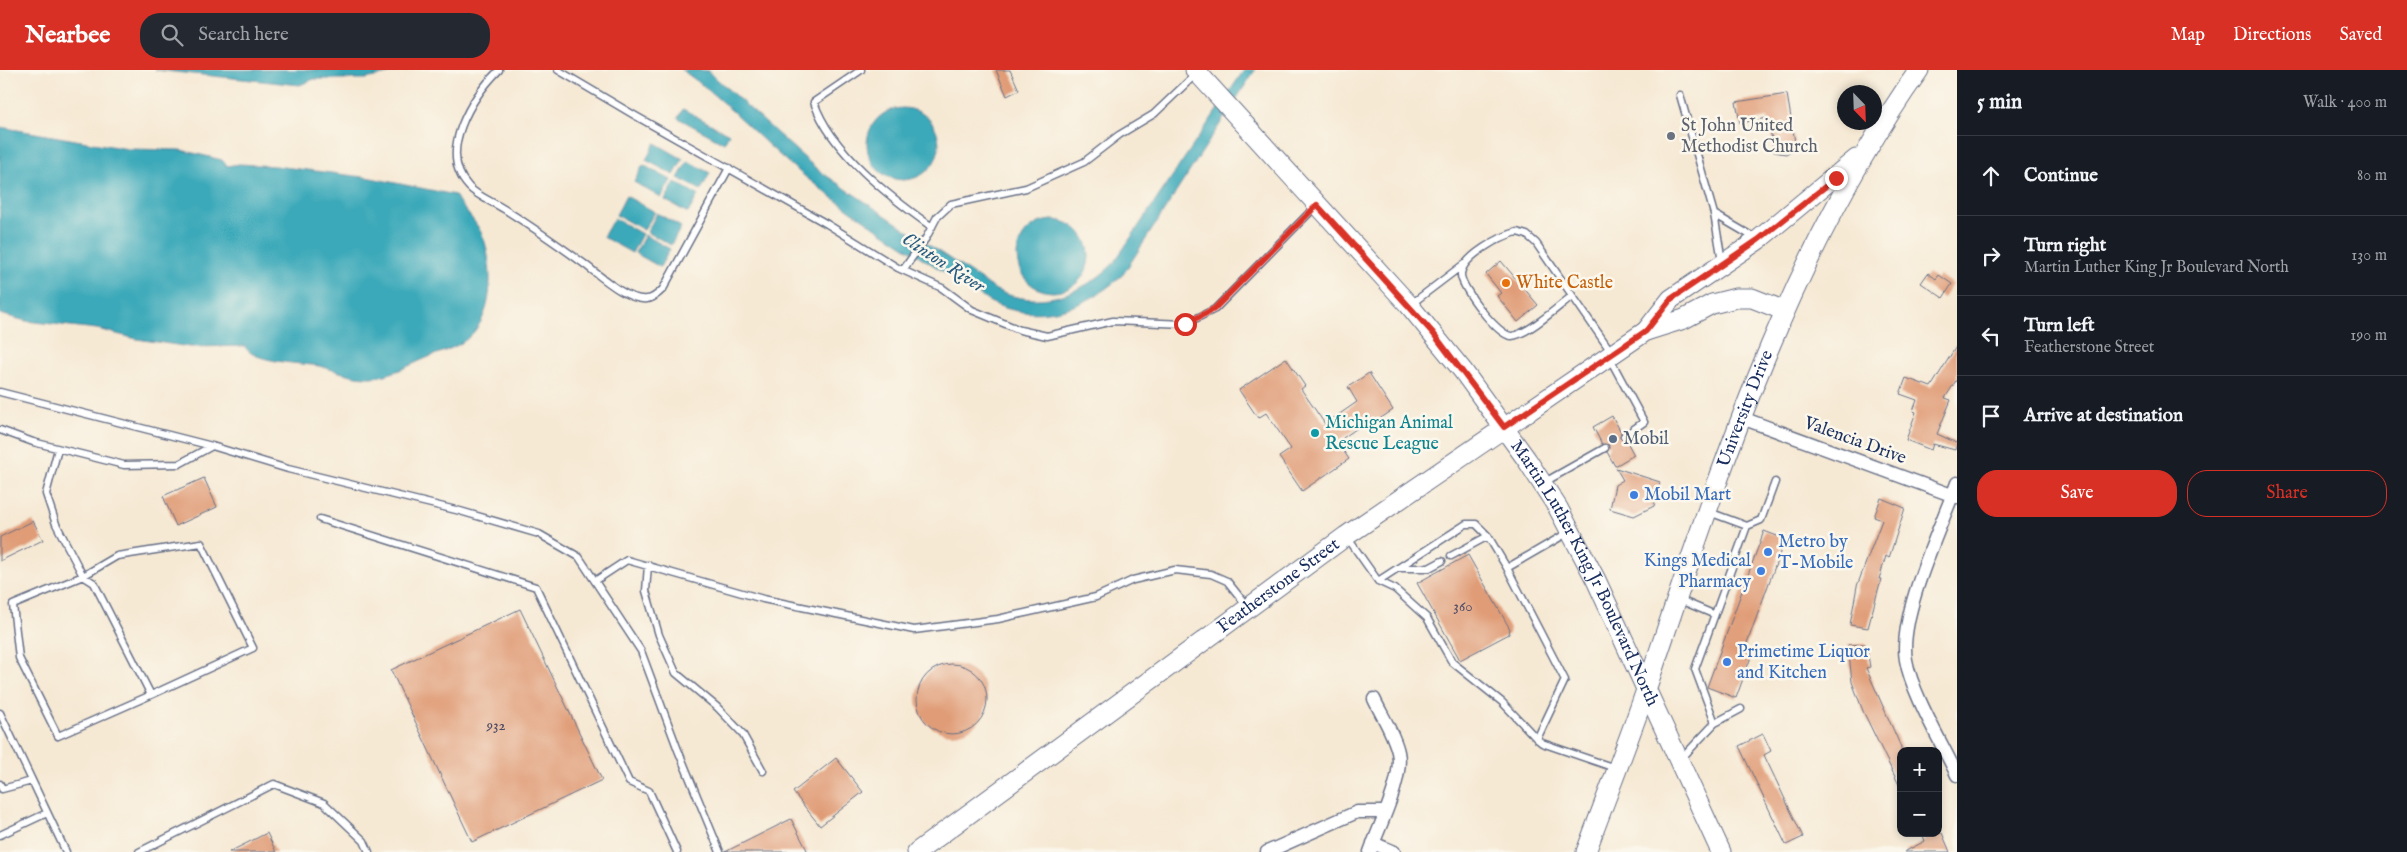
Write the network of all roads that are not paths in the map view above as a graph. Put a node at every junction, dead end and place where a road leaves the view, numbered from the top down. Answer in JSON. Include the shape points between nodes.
{"nodes":[{"id":1,"x":499,"y":70,"type":"edge"},
{"id":2,"x":558,"y":70,"type":"edge"},
{"id":3,"x":861,"y":70,"type":"edge"},
{"id":4,"x":1919,"y":70,"type":"edge"},
{"id":5,"x":1198,"y":74,"type":"edge"},
{"id":6,"x":1680,"y":95,"type":"dead end"},
{"id":7,"x":1870,"y":146,"type":"junction"},
{"id":8,"x":729,"y":168,"type":"junction"},
{"id":9,"x":1317,"y":205,"type":"junction"},
{"id":10,"x":1714,"y":214,"type":"junction"},
{"id":11,"x":932,"y":227,"type":"junction"},
{"id":12,"x":1758,"y":240,"type":"junction"},
{"id":13,"x":1465,"y":264,"type":"junction"},
{"id":14,"x":1722,"y":265,"type":"junction"},
{"id":15,"x":903,"y":270,"type":"junction"},
{"id":16,"x":1572,"y":296,"type":"junction"},
{"id":17,"x":1409,"y":305,"type":"junction"},
{"id":18,"x":1785,"y":311,"type":"junction"},
{"id":19,"x":1646,"y":331,"type":"junction"},
{"id":20,"x":1610,"y":355,"type":"junction"},
{"id":21,"x":0,"y":392,"type":"edge"},
{"id":22,"x":1742,"y":418,"type":"junction"},
{"id":23,"x":1504,"y":427,"type":"junction"},
{"id":24,"x":0,"y":430,"type":"edge"},
{"id":25,"x":1624,"y":436,"type":"dead end"},
{"id":26,"x":212,"y":446,"type":"junction"},
{"id":27,"x":1605,"y":448,"type":"dead end"},
{"id":28,"x":58,"y":449,"type":"junction"},
{"id":29,"x":1774,"y":482,"type":"dead end"},
{"id":30,"x":1957,"y":483,"type":"edge"},
{"id":31,"x":1542,"y":484,"type":"junction"},
{"id":32,"x":1955,"y":496,"type":"edge"},
{"id":33,"x":1708,"y":512,"type":"junction"},
{"id":34,"x":320,"y":519,"type":"dead end"},
{"id":35,"x":1747,"y":526,"type":"junction"},
{"id":36,"x":1570,"y":532,"type":"junction"},
{"id":37,"x":1346,"y":536,"type":"junction"},
{"id":38,"x":1488,"y":536,"type":"junction"},
{"id":39,"x":1451,"y":556,"type":"dead end"},
{"id":40,"x":1442,"y":561,"type":"dead end"},
{"id":41,"x":648,"y":565,"type":"junction"},
{"id":42,"x":1397,"y":568,"type":"junction"},
{"id":43,"x":1507,"y":568,"type":"junction"},
{"id":44,"x":83,"y":576,"type":"junction"},
{"id":45,"x":595,"y":581,"type":"junction"},
{"id":46,"x":1378,"y":581,"type":"junction"},
{"id":47,"x":1676,"y":599,"type":"junction"},
{"id":48,"x":1248,"y":608,"type":"junction"},
{"id":49,"x":1713,"y":614,"type":"junction"},
{"id":50,"x":1646,"y":689,"type":"junction"},
{"id":51,"x":151,"y":695,"type":"junction"},
{"id":52,"x":1374,"y":699,"type":"dead end"},
{"id":53,"x":1741,"y":709,"type":"dead end"},
{"id":54,"x":0,"y":713,"type":"edge"},
{"id":55,"x":1715,"y":723,"type":"junction"},
{"id":56,"x":1537,"y":739,"type":"junction"},
{"id":57,"x":1679,"y":762,"type":"junction"},
{"id":58,"x":1617,"y":769,"type":"junction"},
{"id":59,"x":763,"y":772,"type":"dead end"},
{"id":60,"x":1957,"y":775,"type":"edge"},
{"id":61,"x":32,"y":781,"type":"junction"},
{"id":62,"x":1,"y":788,"type":"edge"},
{"id":63,"x":1385,"y":812,"type":"junction"},
{"id":64,"x":48,"y":813,"type":"junction"},
{"id":65,"x":0,"y":835,"type":"edge"},
{"id":66,"x":1371,"y":848,"type":"edge"},
{"id":67,"x":66,"y":852,"type":"edge"},
{"id":68,"x":139,"y":852,"type":"edge"},
{"id":69,"x":369,"y":852,"type":"edge"},
{"id":70,"x":677,"y":852,"type":"edge"},
{"id":71,"x":720,"y":852,"type":"edge"},
{"id":72,"x":917,"y":852,"type":"edge"},
{"id":73,"x":1267,"y":852,"type":"edge"},
{"id":74,"x":1394,"y":852,"type":"edge"},
{"id":75,"x":1586,"y":852,"type":"edge"},
{"id":76,"x":1721,"y":852,"type":"edge"}],
"edges":[{"from":1,"to":8,"type":"lane","via":[[482,88],[458,135],[455,157],[469,187],[552,240],[622,292],[638,299],[649,299],[663,289]]},
{"from":2,"to":8,"type":"lane"},
{"from":3,"to":11,"type":"lane","via":[[814,102],[820,119],[836,142],[869,176]]},
{"from":4,"to":7,"type":"main road","name":"University Drive"},
{"from":5,"to":9,"type":"main road","name":"Martin Luther King Jr Boulevard North"},
{"from":5,"to":11,"type":"lane","via":[[1154,114],[1119,134],[1084,162],[1026,188],[952,204],[937,217]]},
{"from":6,"to":10,"type":"lane"},
{"from":7,"to":12,"type":"main road","name":"Featherstone Street","via":[[1836,178]]},
{"from":7,"to":18,"type":"main road","name":"University Drive"},
{"from":8,"to":15,"type":"lane"},
{"from":9,"to":15,"type":"lane","via":[[1214,309],[1185,324],[1113,321],[1047,336],[1020,330],[972,310],[942,288]]},
{"from":9,"to":17,"type":"main road","name":"Martin Luther King Jr Boulevard North"},
{"from":10,"to":12,"type":"lane"},
{"from":10,"to":14,"type":"lane"},
{"from":11,"to":15,"type":"lane"},
{"from":12,"to":14,"type":"main road","name":"Featherstone Street"},
{"from":13,"to":16,"type":"lane","via":[[1490,244],[1517,232],[1536,243]]},
{"from":13,"to":16,"type":"lane","via":[[1462,283],[1506,336],[1524,331]]},
{"from":13,"to":17,"type":"lane"},
{"from":14,"to":19,"type":"main road","name":"Featherstone Street","via":[[1671,299]]},
{"from":16,"to":20,"type":"lane"},
{"from":17,"to":23,"type":"main road","name":"Martin Luther King Jr Boulevard North"},
{"from":18,"to":19,"type":"main road","name":"Featherstone Street","via":[[1752,298],[1736,298],[1712,304],[1684,319]]},
{"from":18,"to":22,"type":"main road","name":"University Drive"},
{"from":19,"to":20,"type":"main road","name":"Featherstone Street"},
{"from":20,"to":23,"type":"main road","name":"Featherstone Street"},
{"from":20,"to":25,"type":"lane","via":[[1644,422]]},
{"from":21,"to":26,"type":"lane"},
{"from":22,"to":32,"type":"street","name":"Valencia Drive"},
{"from":22,"to":33,"type":"main road","name":"University Drive"},
{"from":23,"to":31,"type":"main road","name":"Martin Luther King Jr Boulevard North"},
{"from":23,"to":37,"type":"main road","name":"Featherstone Street"},
{"from":24,"to":28,"type":"lane"},
{"from":26,"to":28,"type":"lane","via":[[179,464],[124,466]]},
{"from":26,"to":45,"type":"lane","via":[[539,534],[579,557]]},
{"from":27,"to":31,"type":"lane"},
{"from":28,"to":44,"type":"lane","via":[[46,494],[56,524]]},
{"from":29,"to":35,"type":"lane","via":[[1761,520]]},
{"from":30,"to":32,"type":"street"},
{"from":31,"to":36,"type":"main road","name":"Martin Luther King Jr Boulevard North"},
{"from":32,"to":60,"type":"street","via":[[1909,614],[1905,641],[1911,678]]},
{"from":33,"to":35,"type":"lane"},
{"from":33,"to":47,"type":"main road","name":"University Drive"},
{"from":34,"to":70,"type":"lane","via":[[536,588],[629,782],[649,791]]},
{"from":35,"to":49,"type":"lane"},
{"from":36,"to":43,"type":"lane"},
{"from":36,"to":50,"type":"main road","name":"Martin Luther King Jr Boulevard North"},
{"from":37,"to":46,"type":"lane"},
{"from":37,"to":48,"type":"main road","name":"Featherstone Street"},
{"from":38,"to":39,"type":"lane"},
{"from":38,"to":42,"type":"lane","via":[[1476,524],[1466,524]]},
{"from":38,"to":43,"type":"lane"},
{"from":40,"to":42,"type":"lane","via":[[1429,568]]},
{"from":41,"to":45,"type":"lane","via":[[627,560]]},
{"from":41,"to":48,"type":"lane","via":[[763,600],[914,630],[998,619],[1096,597],[1133,580],[1175,570],[1211,574],[1228,581]]},
{"from":41,"to":59,"type":"lane","via":[[646,591],[659,635],[676,673],[742,733]]},
{"from":42,"to":46,"type":"lane"},
{"from":43,"to":56,"type":"lane","via":[[1565,680]]},
{"from":44,"to":51,"type":"lane","via":[[94,583]]},
{"from":44,"to":51,"type":"lane","via":[[13,605],[19,658],[58,736]]},
{"from":44,"to":51,"type":"lane","via":[[117,556],[201,543],[253,648]]},
{"from":45,"to":71,"type":"lane","via":[[641,651]]},
{"from":46,"to":56,"type":"lane","via":[[1395,590],[1427,618],[1452,662],[1502,702]]},
{"from":47,"to":49,"type":"lane"},
{"from":47,"to":50,"type":"main road","name":"University Drive"},
{"from":48,"to":72,"type":"main road","name":"Featherstone Street"},
{"from":49,"to":55,"type":"lane","via":[[1695,669]]},
{"from":50,"to":57,"type":"main road","name":"Martin Luther King Jr Boulevard North"},
{"from":50,"to":58,"type":"main road","name":"University Drive"},
{"from":52,"to":63,"type":"street","via":[[1400,762]]},
{"from":53,"to":55,"type":"lane"},
{"from":54,"to":61,"type":"lane"},
{"from":55,"to":57,"type":"lane"},
{"from":56,"to":58,"type":"lane"},
{"from":57,"to":76,"type":"main road","name":"Martin Luther King Jr Boulevard North"},
{"from":58,"to":75,"type":"main road","name":"University Drive"},
{"from":61,"to":62,"type":"lane"},
{"from":61,"to":64,"type":"lane"},
{"from":63,"to":66,"type":"street"},
{"from":63,"to":73,"type":"street","via":[[1357,812]]},
{"from":64,"to":65,"type":"lane"},
{"from":64,"to":67,"type":"lane"},
{"from":66,"to":74,"type":"street"},
{"from":68,"to":69,"type":"lane","via":[[274,784],[324,803],[364,841]]}]}
